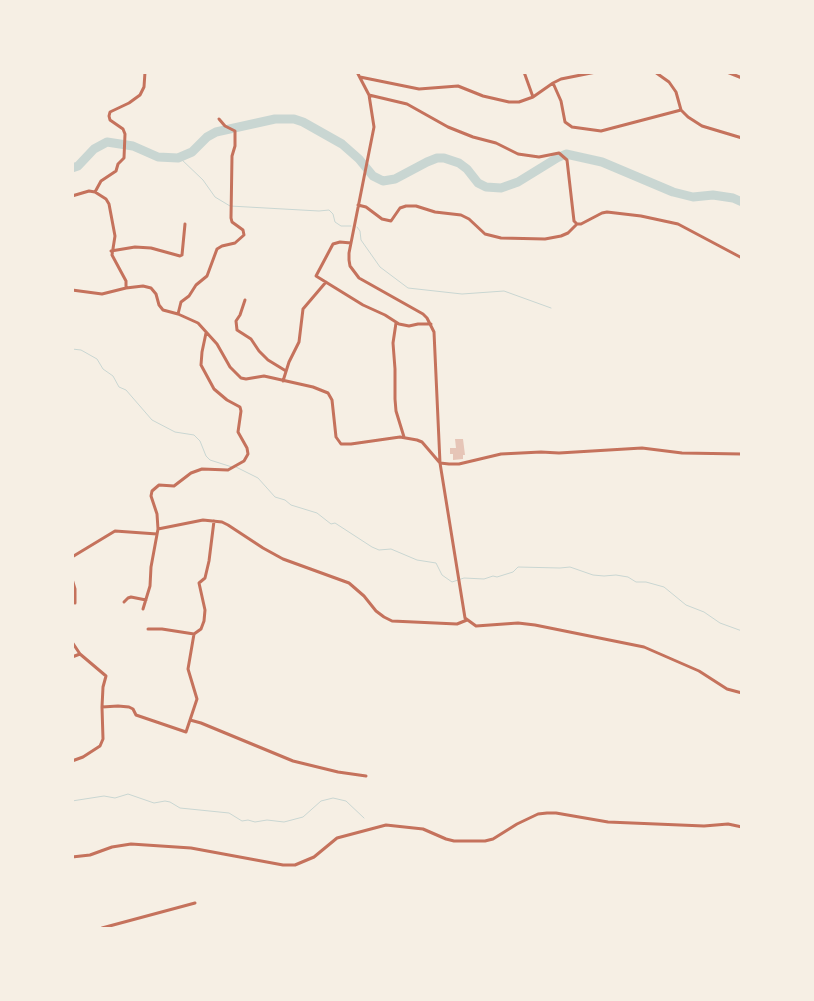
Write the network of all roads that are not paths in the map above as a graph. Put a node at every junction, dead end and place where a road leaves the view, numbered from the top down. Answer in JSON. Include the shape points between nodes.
{"nodes":[{"id":1,"x":145,"y":72,"type":"edge"},
{"id":2,"x":358,"y":72,"type":"edge"},
{"id":3,"x":524,"y":72,"type":"edge"},
{"id":4,"x":596,"y":72,"type":"edge"},
{"id":5,"x":655,"y":72,"type":"edge"},
{"id":6,"x":727,"y":72,"type":"edge"},
{"id":7,"x":360,"y":77,"type":"junction"},
{"id":8,"x":742,"y":78,"type":"edge"},
{"id":9,"x":553,"y":83,"type":"junction"},
{"id":10,"x":368,"y":94,"type":"junction"},
{"id":11,"x":533,"y":97,"type":"junction"},
{"id":12,"x":681,"y":110,"type":"junction"},
{"id":13,"x":219,"y":119,"type":"dead end"},
{"id":14,"x":742,"y":138,"type":"edge"},
{"id":15,"x":94,"y":192,"type":"junction"},
{"id":16,"x":72,"y":196,"type":"edge"},
{"id":17,"x":358,"y":205,"type":"junction"},
{"id":18,"x":185,"y":224,"type":"dead end"},
{"id":19,"x":577,"y":224,"type":"junction"},
{"id":20,"x":351,"y":242,"type":"junction"},
{"id":21,"x":112,"y":251,"type":"junction"},
{"id":22,"x":742,"y":258,"type":"edge"},
{"id":23,"x":326,"y":282,"type":"junction"},
{"id":24,"x":126,"y":288,"type":"junction"},
{"id":25,"x":72,"y":290,"type":"edge"},
{"id":26,"x":245,"y":300,"type":"dead end"},
{"id":27,"x":178,"y":314,"type":"junction"},
{"id":28,"x":396,"y":323,"type":"junction"},
{"id":29,"x":431,"y":324,"type":"junction"},
{"id":30,"x":206,"y":334,"type":"junction"},
{"id":31,"x":286,"y":370,"type":"junction"},
{"id":32,"x":283,"y":381,"type":"junction"},
{"id":33,"x":404,"y":437,"type":"junction"},
{"id":34,"x":742,"y":454,"type":"edge"},
{"id":35,"x":440,"y":462,"type":"junction"},
{"id":36,"x":214,"y":521,"type":"junction"},
{"id":37,"x":158,"y":529,"type":"junction"},
{"id":38,"x":157,"y":534,"type":"junction"},
{"id":39,"x":72,"y":557,"type":"edge"},
{"id":40,"x":72,"y":578,"type":"edge"},
{"id":41,"x":146,"y":600,"type":"junction"},
{"id":42,"x":124,"y":602,"type":"dead end"},
{"id":43,"x":75,"y":604,"type":"dead end"},
{"id":44,"x":143,"y":609,"type":"dead end"},
{"id":45,"x":467,"y":620,"type":"junction"},
{"id":46,"x":148,"y":629,"type":"dead end"},
{"id":47,"x":194,"y":634,"type":"junction"},
{"id":48,"x":72,"y":642,"type":"edge"},
{"id":49,"x":80,"y":654,"type":"junction"},
{"id":50,"x":72,"y":657,"type":"edge"},
{"id":51,"x":742,"y":693,"type":"edge"},
{"id":52,"x":102,"y":707,"type":"junction"},
{"id":53,"x":190,"y":720,"type":"junction"},
{"id":54,"x":72,"y":761,"type":"edge"},
{"id":55,"x":366,"y":776,"type":"dead end"},
{"id":56,"x":742,"y":827,"type":"edge"},
{"id":57,"x":72,"y":857,"type":"edge"},
{"id":58,"x":195,"y":903,"type":"dead end"},
{"id":59,"x":102,"y":928,"type":"edge"}],
"edges":[{"from":1,"to":15,"type":"street","via":[[140,95],[110,112],[110,120],[123,129],[126,140],[124,158]]},
{"from":2,"to":7,"type":"street"},
{"from":3,"to":11,"type":"street"},
{"from":4,"to":9,"type":"street"},
{"from":5,"to":12,"type":"street","via":[[676,92]]},
{"from":6,"to":8,"type":"street"},
{"from":7,"to":10,"type":"street"},
{"from":7,"to":11,"type":"street","via":[[419,89],[458,86],[509,102]]},
{"from":9,"to":11,"type":"street"},
{"from":9,"to":12,"type":"street","via":[[561,101],[564,122],[572,127],[601,131]]},
{"from":10,"to":17,"type":"street","via":[[374,126]]},
{"from":10,"to":19,"type":"street","via":[[407,104],[448,127],[518,154],[539,157],[559,153],[565,157]]},
{"from":12,"to":14,"type":"street","via":[[702,126]]},
{"from":13,"to":27,"type":"street","via":[[235,132],[231,218],[244,235],[235,244],[217,249],[207,276],[181,302]]},
{"from":15,"to":16,"type":"street"},
{"from":15,"to":21,"type":"street","via":[[106,198],[109,204],[115,236]]},
{"from":17,"to":19,"type":"street","via":[[391,221],[400,208],[406,206],[461,215],[485,234],[501,238],[562,236]]},
{"from":17,"to":20,"type":"street"},
{"from":18,"to":21,"type":"street","via":[[180,256],[143,248]]},
{"from":19,"to":22,"type":"street","via":[[607,212],[664,220],[678,224]]},
{"from":20,"to":23,"type":"street","via":[[336,242],[330,248],[316,276]]},
{"from":20,"to":29,"type":"street","via":[[350,266],[359,278],[423,314]]},
{"from":21,"to":24,"type":"street","via":[[126,280]]},
{"from":23,"to":28,"type":"street"},
{"from":23,"to":31,"type":"street","via":[[303,309],[299,342]]},
{"from":24,"to":25,"type":"street","via":[[102,294]]},
{"from":24,"to":27,"type":"street","via":[[151,288],[160,308]]},
{"from":26,"to":31,"type":"street","via":[[236,321],[237,330],[251,339],[268,360]]},
{"from":27,"to":30,"type":"street","via":[[198,323]]},
{"from":28,"to":29,"type":"street","via":[[404,326]]},
{"from":28,"to":33,"type":"street","via":[[393,342],[395,400]]},
{"from":29,"to":35,"type":"street","via":[[435,342]]},
{"from":30,"to":32,"type":"street","via":[[241,378],[264,376]]},
{"from":30,"to":37,"type":"street","via":[[201,358],[204,373],[220,395],[239,405],[238,432],[248,451],[244,460],[231,469],[202,469],[174,486],[154,488],[151,496]]},
{"from":31,"to":32,"type":"street"},
{"from":32,"to":33,"type":"street","via":[[328,393],[332,400],[336,437],[341,444]]},
{"from":33,"to":35,"type":"street","via":[[422,442]]},
{"from":34,"to":35,"type":"street","via":[[642,448],[501,454],[459,464]]},
{"from":35,"to":45,"type":"street","via":[[463,612]]},
{"from":36,"to":37,"type":"street","via":[[203,520]]},
{"from":36,"to":45,"type":"street","via":[[228,525],[283,558],[349,583],[376,611],[392,621],[457,624]]},
{"from":36,"to":47,"type":"street","via":[[205,578],[199,583],[204,621]]},
{"from":37,"to":38,"type":"street"},
{"from":38,"to":39,"type":"street","via":[[115,531]]},
{"from":38,"to":41,"type":"street"},
{"from":40,"to":43,"type":"street"},
{"from":41,"to":42,"type":"street","via":[[131,597]]},
{"from":41,"to":44,"type":"street"},
{"from":45,"to":51,"type":"street","via":[[479,626],[536,625],[637,645]]},
{"from":46,"to":47,"type":"street"},
{"from":47,"to":53,"type":"street","via":[[188,669],[197,699]]},
{"from":48,"to":49,"type":"street"},
{"from":49,"to":50,"type":"street"},
{"from":49,"to":52,"type":"street","via":[[106,676]]},
{"from":52,"to":53,"type":"street","via":[[129,707],[136,714],[186,732]]},
{"from":52,"to":54,"type":"street","via":[[102,743]]},
{"from":53,"to":55,"type":"street","via":[[293,760]]},
{"from":56,"to":57,"type":"street","via":[[608,822],[547,813],[538,814],[485,841],[454,841],[422,828],[386,825],[337,838],[314,857],[294,865],[191,848],[131,844]]},
{"from":58,"to":59,"type":"street"}]}
